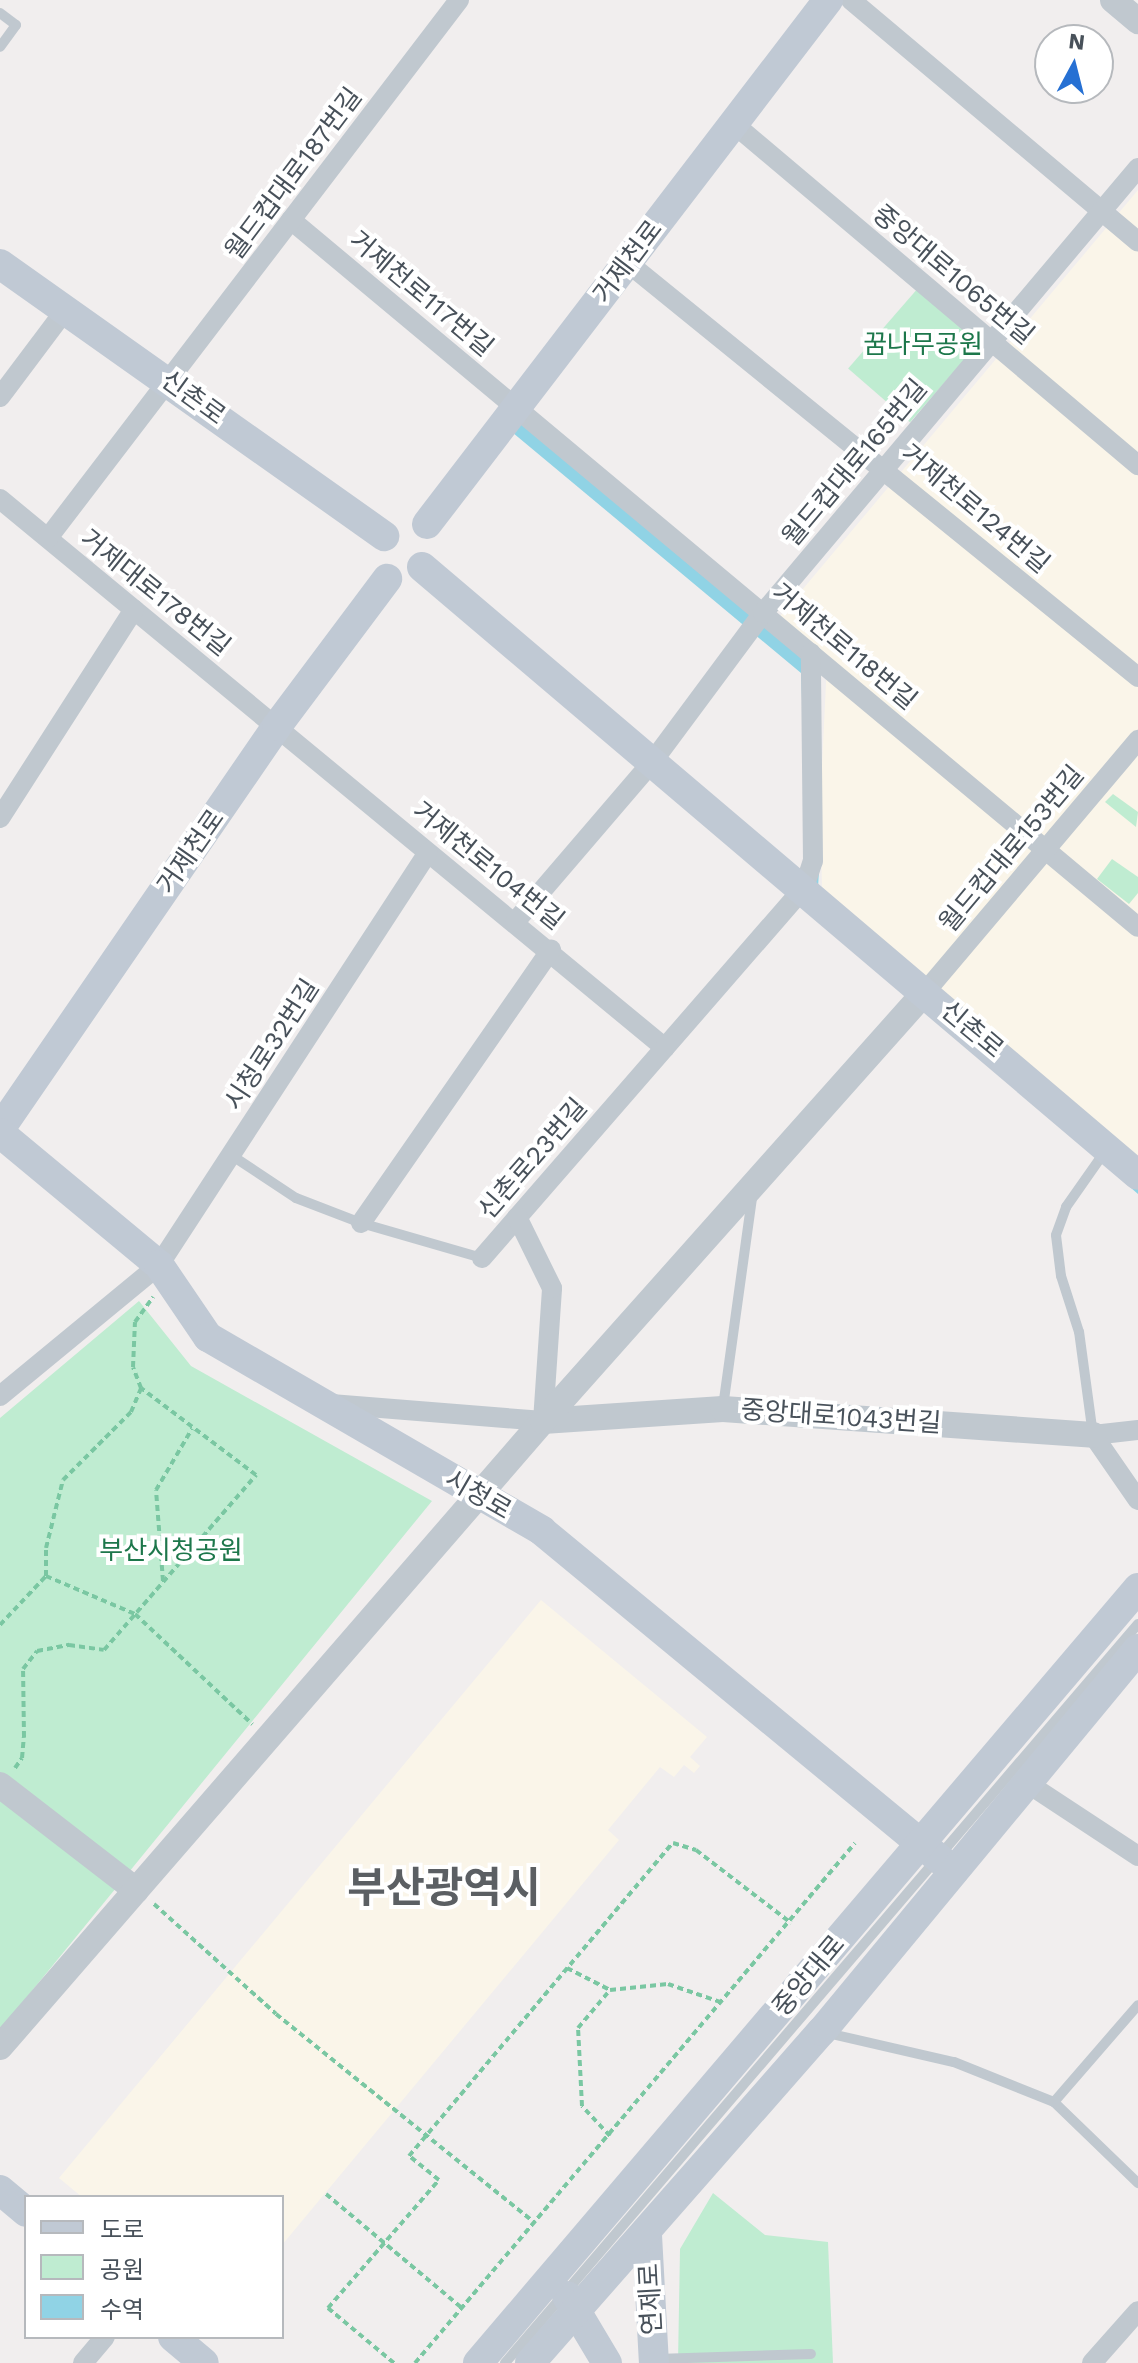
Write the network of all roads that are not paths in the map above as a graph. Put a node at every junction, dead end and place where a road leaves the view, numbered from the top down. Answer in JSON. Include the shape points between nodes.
{"nodes":[{"id":1,"x":459,"y":0,"type":"edge"},
{"id":2,"x":828,"y":0,"type":"edge"},
{"id":3,"x":851,"y":0,"type":"edge"},
{"id":4,"x":1113,"y":0,"type":"edge"},
{"id":5,"x":0,"y":13,"type":"edge"},
{"id":6,"x":1138,"y":21,"type":"edge"},
{"id":7,"x":0,"y":47,"type":"edge"},
{"id":8,"x":734,"y":124,"type":"junction"},
{"id":9,"x":1138,"y":168,"type":"edge"},
{"id":10,"x":1102,"y":211,"type":"junction"},
{"id":11,"x":291,"y":220,"type":"junction"},
{"id":12,"x":1138,"y":242,"type":"edge"},
{"id":13,"x":628,"y":263,"type":"junction"},
{"id":14,"x":0,"y":264,"type":"edge"},
{"id":15,"x":66,"y":309,"type":"junction"},
{"id":16,"x":991,"y":342,"type":"junction"},
{"id":17,"x":170,"y":380,"type":"junction"},
{"id":18,"x":0,"y":397,"type":"edge"},
{"id":19,"x":518,"y":408,"type":"junction"},
{"id":20,"x":1138,"y":465,"type":"edge"},
{"id":21,"x":885,"y":468,"type":"junction"},
{"id":22,"x":0,"y":499,"type":"edge"},
{"id":23,"x":427,"y":524,"type":"junction"},
{"id":24,"x":384,"y":536,"type":"junction"},
{"id":25,"x":48,"y":538,"type":"junction"},
{"id":26,"x":422,"y":567,"type":"junction"},
{"id":27,"x":387,"y":579,"type":"junction"},
{"id":28,"x":134,"y":609,"type":"junction"},
{"id":29,"x":763,"y":613,"type":"junction"},
{"id":30,"x":811,"y":653,"type":"junction"},
{"id":31,"x":1138,"y":677,"type":"edge"},
{"id":32,"x":277,"y":726,"type":"junction"},
{"id":33,"x":1138,"y":740,"type":"edge"},
{"id":34,"x":653,"y":761,"type":"junction"},
{"id":35,"x":0,"y":818,"type":"edge"},
{"id":36,"x":1045,"y":849,"type":"junction"},
{"id":37,"x":428,"y":853,"type":"junction"},
{"id":38,"x":804,"y":888,"type":"junction"},
{"id":39,"x":515,"y":922,"type":"junction"},
{"id":40,"x":1138,"y":927,"type":"edge"},
{"id":41,"x":551,"y":950,"type":"junction"},
{"id":42,"x":926,"y":991,"type":"junction"},
{"id":43,"x":665,"y":1048,"type":"junction"},
{"id":44,"x":0,"y":1131,"type":"edge"},
{"id":45,"x":1107,"y":1148,"type":"junction"},
{"id":46,"x":231,"y":1155,"type":"junction"},
{"id":47,"x":1138,"y":1175,"type":"edge"},
{"id":48,"x":754,"y":1185,"type":"junction"},
{"id":49,"x":517,"y":1217,"type":"junction"},
{"id":50,"x":361,"y":1223,"type":"junction"},
{"id":51,"x":482,"y":1258,"type":"joint"},
{"id":52,"x":163,"y":1272,"type":"junction"},
{"id":53,"x":0,"y":1396,"type":"edge"},
{"id":54,"x":322,"y":1403,"type":"junction"},
{"id":55,"x":723,"y":1409,"type":"junction"},
{"id":56,"x":543,"y":1421,"type":"junction"},
{"id":57,"x":1138,"y":1430,"type":"edge"},
{"id":58,"x":1093,"y":1435,"type":"junction"},
{"id":59,"x":479,"y":1497,"type":"junction"},
{"id":60,"x":1138,"y":1500,"type":"edge"},
{"id":61,"x":1138,"y":1588,"type":"edge"},
{"id":62,"x":1138,"y":1624,"type":"edge"},
{"id":63,"x":1138,"y":1649,"type":"edge"},
{"id":64,"x":1027,"y":1783,"type":"junction"},
{"id":65,"x":1,"y":1785,"type":"edge"},
{"id":66,"x":1138,"y":1856,"type":"edge"},
{"id":67,"x":938,"y":1859,"type":"junction"},
{"id":68,"x":136,"y":1890,"type":"junction"},
{"id":69,"x":1138,"y":2005,"type":"edge"},
{"id":70,"x":822,"y":2031,"type":"junction"},
{"id":71,"x":0,"y":2047,"type":"edge"},
{"id":72,"x":1054,"y":2102,"type":"junction"},
{"id":73,"x":1138,"y":2183,"type":"edge"},
{"id":74,"x":0,"y":2190,"type":"edge"},
{"id":75,"x":24,"y":2210,"type":"edge"},
{"id":76,"x":647,"y":2235,"type":"junction"},
{"id":77,"x":563,"y":2295,"type":"junction"},
{"id":78,"x":1138,"y":2311,"type":"edge"},
{"id":79,"x":103,"y":2339,"type":"edge"},
{"id":80,"x":175,"y":2339,"type":"edge"},
{"id":81,"x":811,"y":2354,"type":"dead end"},
{"id":82,"x":654,"y":2361,"type":"edge"},
{"id":83,"x":83,"y":2363,"type":"edge"},
{"id":84,"x":204,"y":2363,"type":"edge"},
{"id":85,"x":478,"y":2363,"type":"edge"},
{"id":86,"x":505,"y":2363,"type":"edge"},
{"id":87,"x":530,"y":2363,"type":"edge"},
{"id":88,"x":607,"y":2363,"type":"edge"},
{"id":89,"x":1092,"y":2363,"type":"edge"}],
"edges":[{"from":1,"to":11,"type":"street","name":"월드컵대로187번길"},
{"from":2,"to":8,"type":"main road","name":"거제천로"},
{"from":3,"to":10,"type":"street"},
{"from":4,"to":6,"type":"street"},
{"from":5,"to":7,"type":"lane","via":[[16,25]]},
{"from":8,"to":13,"type":"main road","name":"거제천로"},
{"from":8,"to":16,"type":"street","name":"중앙대로1065번길"},
{"from":9,"to":10,"type":"street","name":"월드컵대로165번길"},
{"from":10,"to":12,"type":"street"},
{"from":10,"to":16,"type":"street","name":"월드컵대로165번길"},
{"from":11,"to":17,"type":"street","name":"월드컵대로187번길"},
{"from":11,"to":19,"type":"street","name":"거제천로117번길"},
{"from":13,"to":19,"type":"main road","name":"거제천로"},
{"from":13,"to":21,"type":"street","name":"거제천로124번길"},
{"from":14,"to":15,"type":"main road","name":"신촌로"},
{"from":15,"to":17,"type":"main road","name":"신촌로"},
{"from":15,"to":18,"type":"street"},
{"from":16,"to":20,"type":"street","name":"중앙대로1065번길"},
{"from":16,"to":21,"type":"street","name":"월드컵대로165번길"},
{"from":17,"to":24,"type":"main road","name":"신촌로"},
{"from":17,"to":25,"type":"street","name":"월드컵대로187번길"},
{"from":19,"to":23,"type":"main road","name":"거제천로"},
{"from":19,"to":29,"type":"street","name":"거제천로118번길"},
{"from":21,"to":29,"type":"street","name":"월드컵대로165번길"},
{"from":21,"to":31,"type":"street","name":"거제천로124번길"},
{"from":22,"to":25,"type":"street","name":"거제대로178번길"},
{"from":23,"to":24,"type":"main road","via":[[412,518]]},
{"from":23,"to":26,"type":"main road","via":[[434,541]]},
{"from":24,"to":27,"type":"main road","via":[[378,550]]},
{"from":25,"to":28,"type":"street","name":"거제대로178번길"},
{"from":26,"to":27,"type":"main road","via":[[416,574]]},
{"from":26,"to":34,"type":"main road","name":"신촌로"},
{"from":27,"to":32,"type":"main road","name":"거제천로"},
{"from":28,"to":32,"type":"street","name":"거제대로178번길"},
{"from":28,"to":35,"type":"street"},
{"from":29,"to":30,"type":"street","name":"거제천로118번길"},
{"from":29,"to":34,"type":"street","name":"월드컵대로165번길"},
{"from":30,"to":36,"type":"street","name":"거제천로118번길"},
{"from":30,"to":38,"type":"street","via":[[813,861]]},
{"from":32,"to":37,"type":"street","name":"거제천로104번길"},
{"from":32,"to":44,"type":"main road","name":"거제천로"},
{"from":33,"to":36,"type":"street","name":"월드컵대로153번길"},
{"from":34,"to":38,"type":"main road","name":"신촌로"},
{"from":34,"to":39,"type":"street"},
{"from":36,"to":40,"type":"street","name":"거제천로118번길"},
{"from":36,"to":42,"type":"street","name":"월드컵대로153번길"},
{"from":37,"to":39,"type":"street","name":"거제천로104번길"},
{"from":37,"to":46,"type":"street","name":"시청로32번길"},
{"from":38,"to":42,"type":"main road","name":"신촌로"},
{"from":38,"to":43,"type":"street","name":"신촌로23번길"},
{"from":39,"to":41,"type":"street","name":"거제천로104번길"},
{"from":41,"to":43,"type":"street","name":"거제천로104번길"},
{"from":41,"to":50,"type":"street"},
{"from":42,"to":45,"type":"main road","name":"신촌로"},
{"from":42,"to":48,"type":"street"},
{"from":43,"to":49,"type":"street","name":"신촌로23번길"},
{"from":44,"to":52,"type":"main road","name":"시청로"},
{"from":45,"to":47,"type":"main road","name":"신촌로"},
{"from":45,"to":58,"type":"lane","via":[[1066,1207],[1056,1235],[1061,1276],[1079,1332]]},
{"from":46,"to":50,"type":"lane","name":"신촌로23번길","via":[[296,1198]]},
{"from":46,"to":52,"type":"street","name":"시청로32번길"},
{"from":48,"to":55,"type":"lane"},
{"from":48,"to":56,"type":"street"},
{"from":49,"to":51,"type":"street","name":"신촌로23번길"},
{"from":49,"to":56,"type":"street","via":[[552,1288]]},
{"from":50,"to":51,"type":"lane","name":"신촌로23번길"},
{"from":52,"to":53,"type":"street","name":"시청로32번길"},
{"from":52,"to":54,"type":"main road","name":"시청로","via":[[208,1337]]},
{"from":54,"to":56,"type":"street","name":"중앙대로1043번길"},
{"from":54,"to":59,"type":"main road","name":"시청로"},
{"from":55,"to":56,"type":"street","name":"중앙대로1043번길"},
{"from":55,"to":58,"type":"street","name":"중앙대로1043번길"},
{"from":56,"to":59,"type":"street"},
{"from":57,"to":58,"type":"street","name":"중앙대로1043번길"},
{"from":58,"to":60,"type":"street"},
{"from":59,"to":67,"type":"main road","name":"시청로","via":[[542,1531]]},
{"from":59,"to":68,"type":"street"},
{"from":61,"to":67,"type":"main road","name":"중앙대로"},
{"from":62,"to":67,"type":"lane"},
{"from":63,"to":64,"type":"main road","name":"중앙대로"},
{"from":64,"to":66,"type":"street"},
{"from":64,"to":67,"type":"main road","name":"중앙대로"},
{"from":65,"to":68,"type":"street"},
{"from":67,"to":70,"type":"main road","name":"중앙대로"},
{"from":67,"to":77,"type":"main road","name":"중앙대로"},
{"from":68,"to":71,"type":"street"},
{"from":69,"to":72,"type":"lane"},
{"from":70,"to":72,"type":"lane","via":[[954,2062]]},
{"from":70,"to":76,"type":"main road","name":"중앙대로"},
{"from":72,"to":73,"type":"lane"},
{"from":74,"to":75,"type":"main road"},
{"from":76,"to":77,"type":"main road","name":"중앙대로"},
{"from":76,"to":82,"type":"main road","name":"연제로"},
{"from":77,"to":85,"type":"main road","name":"중앙대로"},
{"from":77,"to":86,"type":"lane"},
{"from":77,"to":87,"type":"main road","name":"중앙대로"},
{"from":77,"to":88,"type":"main road","name":"연제로"},
{"from":78,"to":89,"type":"street"},
{"from":79,"to":83,"type":"street"},
{"from":80,"to":84,"type":"main road"},
{"from":81,"to":82,"type":"lane"}]}
